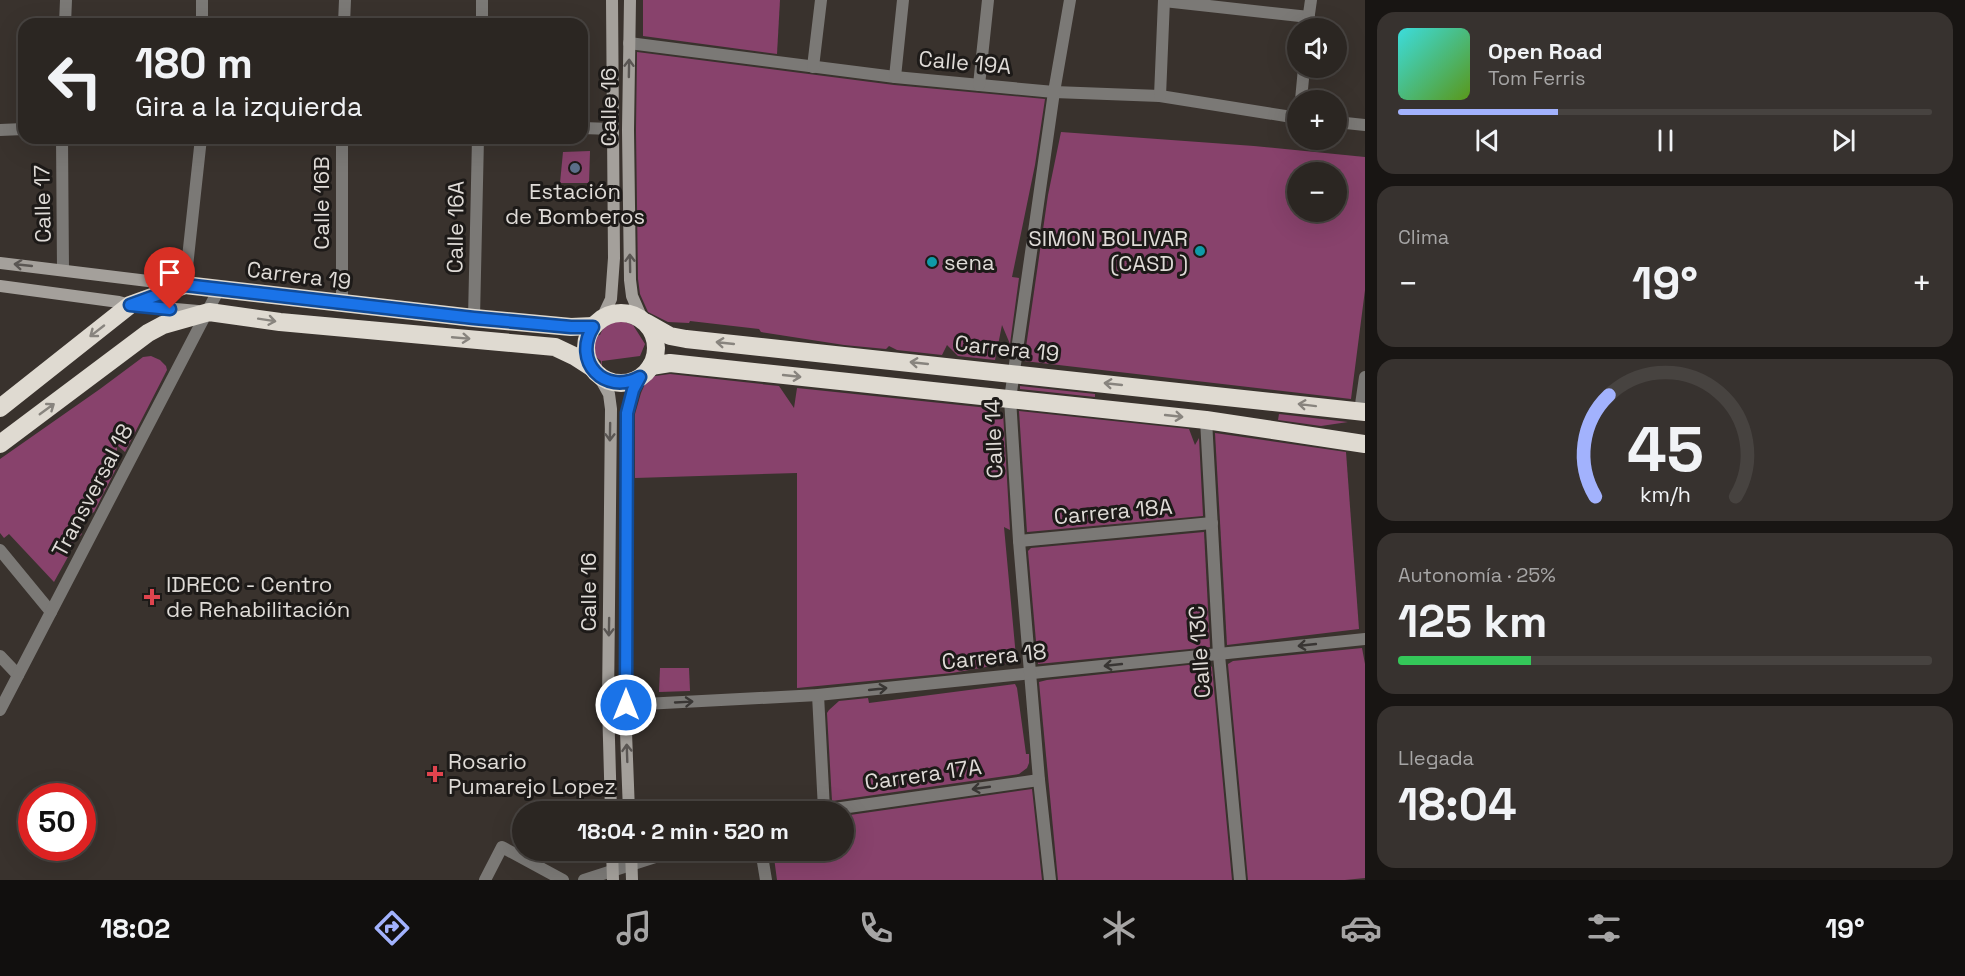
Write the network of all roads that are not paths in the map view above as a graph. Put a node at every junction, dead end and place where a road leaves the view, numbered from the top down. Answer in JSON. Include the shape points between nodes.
{"nodes":[{"id":1,"x":66,"y":0,"type":"edge"},
{"id":2,"x":202,"y":0,"type":"edge"},
{"id":3,"x":345,"y":0,"type":"edge"},
{"id":4,"x":482,"y":0,"type":"edge"},
{"id":5,"x":612,"y":0,"type":"edge"},
{"id":6,"x":630,"y":0,"type":"edge"},
{"id":7,"x":820,"y":0,"type":"edge"},
{"id":8,"x":903,"y":0,"type":"edge"},
{"id":9,"x":988,"y":0,"type":"edge"},
{"id":10,"x":1070,"y":0,"type":"edge"},
{"id":11,"x":1164,"y":0,"type":"edge"},
{"id":12,"x":1311,"y":0,"type":"edge"},
{"id":13,"x":65,"y":18,"type":"edge"},
{"id":14,"x":202,"y":18,"type":"edge"},
{"id":15,"x":344,"y":18,"type":"edge"},
{"id":16,"x":482,"y":18,"type":"edge"},
{"id":17,"x":1309,"y":18,"type":"edge"},
{"id":18,"x":1287,"y":20,"type":"edge"},
{"id":19,"x":629,"y":43,"type":"junction"},
{"id":20,"x":813,"y":67,"type":"junction"},
{"id":21,"x":895,"y":77,"type":"junction"},
{"id":22,"x":979,"y":85,"type":"junction"},
{"id":23,"x":1054,"y":92,"type":"junction"},
{"id":24,"x":1160,"y":96,"type":"junction"},
{"id":25,"x":1287,"y":116,"type":"edge"},
{"id":26,"x":1347,"y":123,"type":"edge"},
{"id":27,"x":1365,"y":125,"type":"edge"},
{"id":28,"x":588,"y":128,"type":"edge"},
{"id":29,"x":18,"y":129,"type":"edge"},
{"id":30,"x":612,"y":129,"type":"junction"},
{"id":31,"x":0,"y":130,"type":"edge"},
{"id":32,"x":62,"y":144,"type":"edge"},
{"id":33,"x":200,"y":144,"type":"edge"},
{"id":34,"x":342,"y":144,"type":"edge"},
{"id":35,"x":478,"y":144,"type":"edge"},
{"id":36,"x":0,"y":263,"type":"edge"},
{"id":37,"x":63,"y":269,"type":"junction"},
{"id":38,"x":185,"y":285,"type":"junction"},
{"id":39,"x":0,"y":286,"type":"edge"},
{"id":40,"x":219,"y":289,"type":"junction"},
{"id":41,"x":342,"y":304,"type":"junction"},
{"id":42,"x":130,"y":305,"type":"junction"},
{"id":43,"x":209,"y":312,"type":"junction"},
{"id":44,"x":474,"y":318,"type":"junction"},
{"id":45,"x":644,"y":321,"type":"junction"},
{"id":46,"x":597,"y":322,"type":"junction"},
{"id":47,"x":595,"y":371,"type":"junction"},
{"id":48,"x":645,"y":372,"type":"junction"},
{"id":49,"x":1013,"y":373,"type":"junction"},
{"id":50,"x":1365,"y":377,"type":"edge"},
{"id":51,"x":1010,"y":399,"type":"junction"},
{"id":52,"x":0,"y":408,"type":"edge"},
{"id":53,"x":1363,"y":411,"type":"edge"},
{"id":54,"x":1206,"y":420,"type":"junction"},
{"id":55,"x":0,"y":444,"type":"edge"},
{"id":56,"x":1365,"y":444,"type":"edge"},
{"id":57,"x":1212,"y":523,"type":"junction"},
{"id":58,"x":1019,"y":541,"type":"junction"},
{"id":59,"x":0,"y":550,"type":"edge"},
{"id":60,"x":51,"y":612,"type":"junction"},
{"id":61,"x":1365,"y":639,"type":"edge"},
{"id":62,"x":1219,"y":655,"type":"junction"},
{"id":63,"x":0,"y":656,"type":"edge"},
{"id":64,"x":1030,"y":674,"type":"junction"},
{"id":65,"x":18,"y":675,"type":"junction"},
{"id":66,"x":818,"y":695,"type":"junction"},
{"id":67,"x":626,"y":705,"type":"junction"},
{"id":68,"x":0,"y":710,"type":"edge"},
{"id":69,"x":1039,"y":780,"type":"junction"},
{"id":70,"x":611,"y":801,"type":"edge"},
{"id":71,"x":629,"y":801,"type":"edge"},
{"id":72,"x":819,"y":801,"type":"edge"},
{"id":73,"x":854,"y":805,"type":"edge"},
{"id":74,"x":612,"y":861,"type":"edge"},
{"id":75,"x":631,"y":861,"type":"edge"},
{"id":76,"x":645,"y":861,"type":"edge"},
{"id":77,"x":763,"y":861,"type":"edge"},
{"id":78,"x":631,"y":866,"type":"junction"},
{"id":79,"x":613,"y":876,"type":"edge"},
{"id":80,"x":485,"y":880,"type":"edge"},
{"id":81,"x":563,"y":880,"type":"edge"},
{"id":82,"x":584,"y":880,"type":"edge"},
{"id":83,"x":632,"y":880,"type":"edge"},
{"id":84,"x":766,"y":880,"type":"edge"},
{"id":85,"x":1050,"y":880,"type":"edge"},
{"id":86,"x":1240,"y":880,"type":"edge"}],
"edges":[{"from":1,"to":13,"type":"street"},
{"from":2,"to":14,"type":"street"},
{"from":3,"to":15,"type":"street"},
{"from":4,"to":16,"type":"street"},
{"from":5,"to":30,"type":"main road","name":"Calle 16"},
{"from":6,"to":19,"type":"main road","name":"Calle 16"},
{"from":7,"to":20,"type":"street"},
{"from":8,"to":21,"type":"street"},
{"from":9,"to":22,"type":"street"},
{"from":10,"to":23,"type":"street","name":"Calle 14"},
{"from":11,"to":18,"type":"street"},
{"from":11,"to":24,"type":"street"},
{"from":12,"to":17,"type":"street"},
{"from":19,"to":20,"type":"street","name":"Calle 19A"},
{"from":45,"to":19,"type":"main road","name":"Calle 16","one_way":true,"via":[[632,296],[630,280]]},
{"from":20,"to":21,"type":"street","name":"Calle 19A"},
{"from":21,"to":22,"type":"street","name":"Calle 19A"},
{"from":22,"to":23,"type":"street","name":"Calle 19A"},
{"from":23,"to":24,"type":"street","name":"Calle 19A"},
{"from":23,"to":49,"type":"street","name":"Calle 14"},
{"from":24,"to":25,"type":"street","name":"Calle 19A"},
{"from":26,"to":27,"type":"street"},
{"from":28,"to":30,"type":"street"},
{"from":29,"to":31,"type":"street"},
{"from":30,"to":46,"type":"main road","name":"Calle 16","via":[[613,285],[609,305]]},
{"from":32,"to":37,"type":"street","name":"Calle 17"},
{"from":33,"to":38,"type":"street"},
{"from":34,"to":41,"type":"street","name":"Calle 16B"},
{"from":35,"to":44,"type":"street","name":"Calle 16A"},
{"from":37,"to":36,"type":"main road","name":"Carrera 19","one_way":true},
{"from":37,"to":38,"type":"main road","name":"Carrera 19"},
{"from":38,"to":40,"type":"highway","name":"Carrera 19"},
{"from":38,"to":42,"type":"highway"},
{"from":39,"to":42,"type":"main road","name":"Carrera 19"},
{"from":40,"to":41,"type":"highway","name":"Carrera 19"},
{"from":40,"to":43,"type":"street","name":"Transversal 18"},
{"from":41,"to":44,"type":"highway","name":"Carrera 19"},
{"from":42,"to":43,"type":"main road","name":"Carrera 19"},
{"from":42,"to":52,"type":"highway","one_way":true},
{"from":43,"to":47,"type":"highway","name":"Carrera 19","one_way":true,"via":[[555,347]]},
{"from":55,"to":43,"type":"highway","one_way":true,"via":[[148,333]]},
{"from":43,"to":60,"type":"street","name":"Transversal 18"},
{"from":44,"to":46,"type":"highway","name":"Carrera 19","via":[[571,327]]},
{"from":45,"to":46,"type":"highway","via":[[613,313]]},
{"from":45,"to":48,"type":"highway","via":[[655,341],[656,354]]},
{"from":49,"to":45,"type":"highway","name":"Carrera 19","one_way":true,"via":[[686,339],[670,336]]},
{"from":46,"to":47,"type":"highway","via":[[587,337],[586,349]]},
{"from":47,"to":48,"type":"highway","via":[[616,383],[628,382]]},
{"from":47,"to":70,"type":"main road","name":"Calle 16","one_way":true,"via":[[609,394],[611,409]]},
{"from":48,"to":51,"type":"highway","one_way":true,"via":[[670,363]]},
{"from":48,"to":67,"type":"main road","name":"Calle 16","via":[[633,390],[627,413]]},
{"from":49,"to":51,"type":"street","name":"Calle 14"},
{"from":53,"to":49,"type":"highway","name":"Carrera 19","one_way":true},
{"from":50,"to":53,"type":"street"},
{"from":51,"to":54,"type":"highway","one_way":true},
{"from":51,"to":58,"type":"street","name":"Calle 14"},
{"from":54,"to":56,"type":"highway"},
{"from":54,"to":57,"type":"street","name":"Calle 13C"},
{"from":57,"to":58,"type":"street","name":"Carrera 18A"},
{"from":57,"to":62,"type":"street","name":"Calle 13C"},
{"from":58,"to":64,"type":"street","name":"Calle 14"},
{"from":59,"to":60,"type":"street"},
{"from":60,"to":65,"type":"street","name":"Transversal 18"},
{"from":61,"to":62,"type":"street","name":"Carrera 18","one_way":true},
{"from":62,"to":64,"type":"street","name":"Carrera 18","one_way":true},
{"from":62,"to":86,"type":"street","name":"Calle 13C"},
{"from":63,"to":65,"type":"street"},
{"from":66,"to":64,"type":"street","name":"Carrera 18","one_way":true},
{"from":64,"to":69,"type":"street","name":"Calle 14"},
{"from":65,"to":68,"type":"street","name":"Transversal 18"},
{"from":67,"to":66,"type":"street","name":"Carrera 18","one_way":true},
{"from":66,"to":72,"type":"street"},
{"from":71,"to":67,"type":"main road","name":"Calle 16","one_way":true},
{"from":69,"to":73,"type":"street","name":"Carrera 17A","one_way":true},
{"from":69,"to":85,"type":"street","name":"Calle 14"},
{"from":74,"to":79,"type":"main road"},
{"from":75,"to":78,"type":"main road"},
{"from":76,"to":78,"type":"street"},
{"from":77,"to":84,"type":"street"},
{"from":78,"to":79,"type":"street"},
{"from":78,"to":83,"type":"main road"},
{"from":79,"to":82,"type":"street"},
{"from":80,"to":81,"type":"street","via":[[502,847]]}]}
